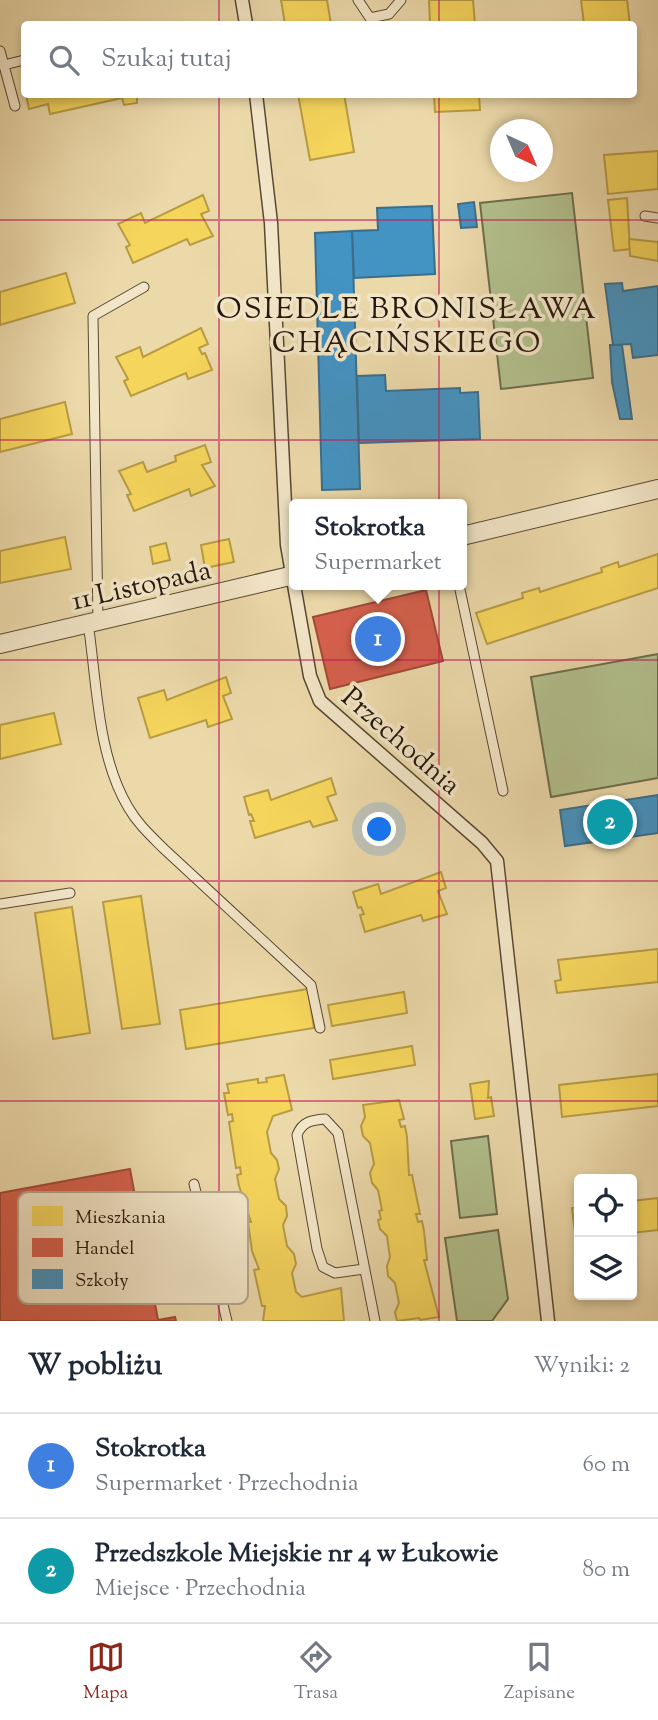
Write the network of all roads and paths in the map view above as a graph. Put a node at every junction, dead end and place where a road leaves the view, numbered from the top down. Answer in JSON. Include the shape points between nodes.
{"nodes":[{"id":1,"x":242,"y":0,"type":"edge"},
{"id":2,"x":358,"y":0,"type":"edge"},
{"id":3,"x":401,"y":0,"type":"edge"},
{"id":4,"x":246,"y":21,"type":"edge"},
{"id":5,"x":0,"y":51,"type":"edge"},
{"id":6,"x":21,"y":61,"type":"edge"},
{"id":7,"x":4,"y":65,"type":"junction"},
{"id":8,"x":256,"y":98,"type":"edge"},
{"id":9,"x":15,"y":106,"type":"dead end"},
{"id":10,"x":645,"y":216,"type":"dead end"},
{"id":11,"x":658,"y":218,"type":"edge"},
{"id":12,"x":144,"y":287,"type":"dead end"},
{"id":13,"x":658,"y":489,"type":"edge"},
{"id":14,"x":467,"y":535,"type":"edge"},
{"id":15,"x":289,"y":555,"type":"edge"},
{"id":16,"x":289,"y":576,"type":"edge"},
{"id":17,"x":296,"y":590,"type":"edge"},
{"id":18,"x":460,"y":590,"type":"edge"},
{"id":19,"x":93,"y":622,"type":"junction"},
{"id":20,"x":0,"y":644,"type":"edge"},
{"id":21,"x":503,"y":791,"type":"dead end"},
{"id":22,"x":70,"y":892,"type":"dead end"},
{"id":23,"x":0,"y":904,"type":"edge"},
{"id":24,"x":320,"y":1028,"type":"dead end"},
{"id":25,"x":194,"y":1184,"type":"dead end"},
{"id":26,"x":196,"y":1192,"type":"edge"},
{"id":27,"x":364,"y":1269,"type":"junction"},
{"id":28,"x":375,"y":1321,"type":"edge"},
{"id":29,"x":548,"y":1321,"type":"edge"}],
"edges":[{"from":1,"to":4,"type":"street"},
{"from":2,"to":3,"type":"lane","via":[[370,18],[389,14]]},
{"from":5,"to":7,"type":"lane"},
{"from":6,"to":7,"type":"lane"},
{"from":7,"to":9,"type":"lane"},
{"from":8,"to":15,"type":"street","name":"Przechodnia","via":[[271,223]]},
{"from":10,"to":11,"type":"lane"},
{"from":12,"to":19,"type":"lane","via":[[93,316]]},
{"from":13,"to":14,"type":"street"},
{"from":16,"to":19,"type":"street","name":"11 Listopada"},
{"from":17,"to":29,"type":"street","name":"Przechodnia","via":[[310,676],[320,701],[498,861]]},
{"from":18,"to":21,"type":"lane"},
{"from":19,"to":20,"type":"street","name":"11 Listopada"},
{"from":19,"to":24,"type":"lane","via":[[106,744],[127,806],[140,826],[311,985]]},
{"from":22,"to":23,"type":"lane"},
{"from":25,"to":26,"type":"lane"},
{"from":27,"to":27,"type":"lane","via":[[335,1273],[323,1267],[297,1135],[311,1120],[325,1119],[338,1133]]},
{"from":27,"to":28,"type":"lane"}]}
